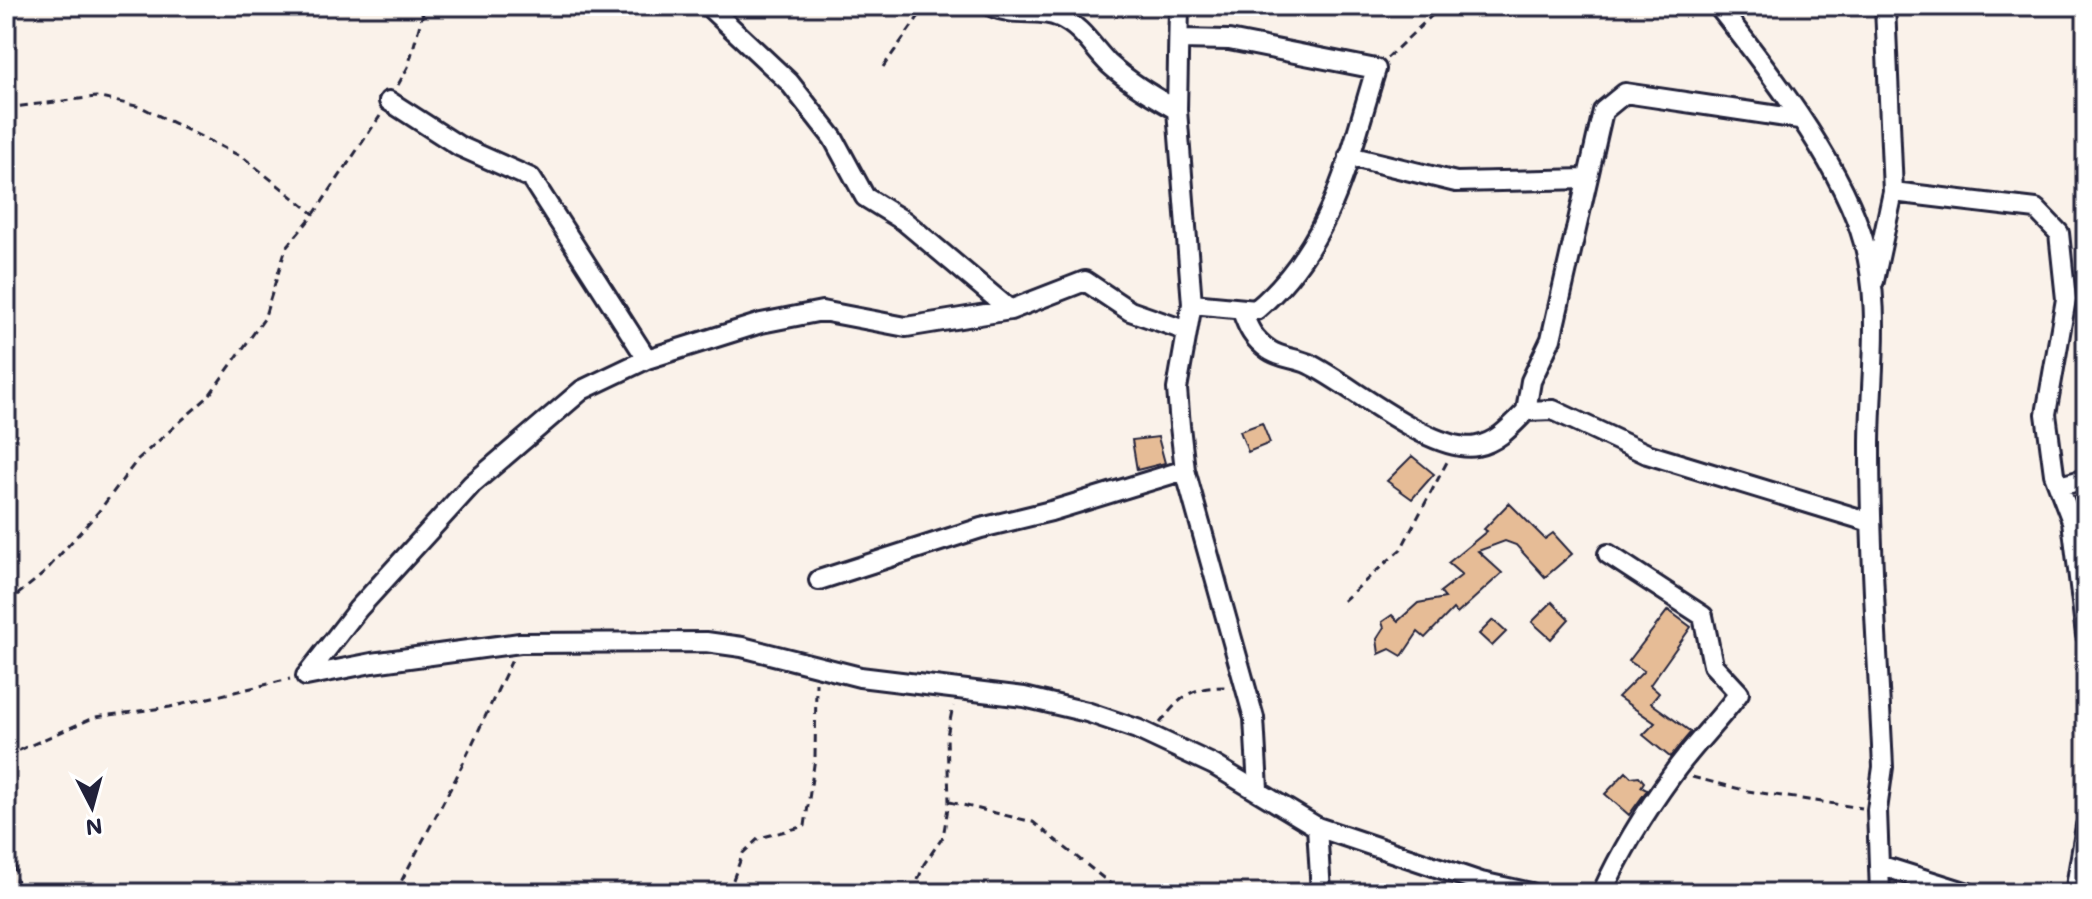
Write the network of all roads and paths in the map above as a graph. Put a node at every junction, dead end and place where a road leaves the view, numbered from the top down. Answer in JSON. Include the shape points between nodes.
{"nodes":[{"id":1,"x":425,"y":6,"type":"edge"},
{"id":2,"x":708,"y":6,"type":"edge"},
{"id":3,"x":926,"y":6,"type":"edge"},
{"id":4,"x":991,"y":6,"type":"edge"},
{"id":5,"x":1179,"y":6,"type":"edge"},
{"id":6,"x":1442,"y":6,"type":"edge"},
{"id":7,"x":1718,"y":6,"type":"edge"},
{"id":8,"x":1885,"y":6,"type":"edge"},
{"id":9,"x":1179,"y":39,"type":"junction"},
{"id":10,"x":883,"y":67,"type":"dead end"},
{"id":11,"x":1376,"y":69,"type":"junction"},
{"id":12,"x":389,"y":101,"type":"junction"},
{"id":13,"x":6,"y":108,"type":"edge"},
{"id":14,"x":1177,"y":110,"type":"junction"},
{"id":15,"x":1799,"y":119,"type":"junction"},
{"id":16,"x":1349,"y":156,"type":"junction"},
{"id":17,"x":1586,"y":179,"type":"junction"},
{"id":18,"x":1893,"y":192,"type":"junction"},
{"id":19,"x":314,"y":214,"type":"junction"},
{"id":20,"x":1872,"y":289,"type":"junction"},
{"id":21,"x":1192,"y":304,"type":"junction"},
{"id":22,"x":1010,"y":310,"type":"junction"},
{"id":23,"x":1242,"y":311,"type":"junction"},
{"id":24,"x":1187,"y":331,"type":"junction"},
{"id":25,"x":647,"y":359,"type":"junction"},
{"id":26,"x":1526,"y":411,"type":"junction"},
{"id":27,"x":1454,"y":443,"type":"junction"},
{"id":28,"x":1185,"y":470,"type":"junction"},
{"id":29,"x":2086,"y":479,"type":"edge"},
{"id":30,"x":2059,"y":486,"type":"junction"},
{"id":31,"x":1870,"y":522,"type":"junction"},
{"id":32,"x":1608,"y":554,"type":"dead end"},
{"id":33,"x":819,"y":580,"type":"dead end"},
{"id":34,"x":1343,"y":601,"type":"dead end"},
{"id":35,"x":6,"y":604,"type":"edge"},
{"id":36,"x":2086,"y":635,"type":"edge"},
{"id":37,"x":520,"y":643,"type":"junction"},
{"id":38,"x":816,"y":667,"type":"junction"},
{"id":39,"x":306,"y":676,"type":"junction"},
{"id":40,"x":1245,"y":687,"type":"junction"},
{"id":41,"x":957,"y":690,"type":"junction"},
{"id":42,"x":1151,"y":735,"type":"junction"},
{"id":43,"x":6,"y":756,"type":"edge"},
{"id":44,"x":1673,"y":773,"type":"junction"},
{"id":45,"x":1258,"y":789,"type":"junction"},
{"id":46,"x":6,"y":795,"type":"edge"},
{"id":47,"x":949,"y":802,"type":"junction"},
{"id":48,"x":1877,"y":810,"type":"junction"},
{"id":49,"x":2086,"y":826,"type":"edge"},
{"id":50,"x":1317,"y":827,"type":"junction"},
{"id":51,"x":1879,"y":865,"type":"junction"},
{"id":52,"x":18,"y":893,"type":"edge"},
{"id":53,"x":395,"y":893,"type":"edge"},
{"id":54,"x":728,"y":893,"type":"edge"},
{"id":55,"x":913,"y":893,"type":"edge"},
{"id":56,"x":1122,"y":893,"type":"edge"},
{"id":57,"x":1321,"y":893,"type":"edge"},
{"id":58,"x":1531,"y":893,"type":"edge"},
{"id":59,"x":1602,"y":893,"type":"edge"},
{"id":60,"x":1880,"y":893,"type":"edge"},
{"id":61,"x":1968,"y":893,"type":"edge"},
{"id":62,"x":2075,"y":893,"type":"edge"}],
"edges":[{"from":1,"to":12,"type":"path","via":[[408,67]]},
{"from":2,"to":22,"type":"street","via":[[789,82],[833,138],[865,197],[904,221]]},
{"from":3,"to":10,"type":"path"},
{"from":4,"to":14,"type":"street","via":[[1023,15],[1057,15],[1086,35],[1131,83]]},
{"from":5,"to":9,"type":"street"},
{"from":6,"to":11,"type":"path"},
{"from":7,"to":15,"type":"street"},
{"from":8,"to":18,"type":"street"},
{"from":9,"to":11,"type":"street","via":[[1229,40]]},
{"from":9,"to":14,"type":"street"},
{"from":11,"to":16,"type":"street"},
{"from":12,"to":19,"type":"path"},
{"from":12,"to":25,"type":"street","via":[[459,146],[531,178]]},
{"from":13,"to":19,"type":"path","via":[[96,97],[141,107],[244,158]]},
{"from":14,"to":21,"type":"street"},
{"from":15,"to":17,"type":"street","via":[[1625,93],[1603,111]]},
{"from":15,"to":20,"type":"street","via":[[1849,201]]},
{"from":16,"to":17,"type":"street","via":[[1456,182]]},
{"from":16,"to":23,"type":"street","via":[[1313,247],[1284,286],[1256,310]]},
{"from":17,"to":26,"type":"street","via":[[1551,339],[1531,381]]},
{"from":18,"to":20,"type":"street"},
{"from":18,"to":30,"type":"street","via":[[2036,209],[2059,233],[2066,299],[2046,414]]},
{"from":19,"to":35,"type":"path","via":[[286,248],[264,319],[208,397],[138,459],[43,574]]},
{"from":20,"to":31,"type":"street"},
{"from":21,"to":23,"type":"street"},
{"from":21,"to":24,"type":"street"},
{"from":22,"to":24,"type":"street","via":[[1085,281],[1130,311]]},
{"from":22,"to":25,"type":"street","via":[[906,327],[822,311],[761,323]]},
{"from":23,"to":27,"type":"street","via":[[1250,334],[1271,352],[1307,363],[1408,425]]},
{"from":24,"to":28,"type":"street","via":[[1177,389]]},
{"from":25,"to":39,"type":"street","via":[[582,390],[472,484],[358,609]]},
{"from":26,"to":27,"type":"street","via":[[1503,434],[1476,447]]},
{"from":26,"to":31,"type":"street","via":[[1553,410],[1647,454]]},
{"from":27,"to":34,"type":"path","via":[[1440,482],[1401,549]]},
{"from":28,"to":33,"type":"street"},
{"from":28,"to":40,"type":"street"},
{"from":29,"to":30,"type":"street"},
{"from":30,"to":36,"type":"street","via":[[2072,521]]},
{"from":31,"to":48,"type":"street","via":[[1883,767]]},
{"from":32,"to":44,"type":"street","via":[[1703,616],[1713,665],[1739,693]]},
{"from":37,"to":38,"type":"street","via":[[706,642]]},
{"from":37,"to":39,"type":"street"},
{"from":37,"to":53,"type":"path"},
{"from":38,"to":41,"type":"street"},
{"from":38,"to":54,"type":"path","via":[[815,758],[805,826],[759,838],[743,853]]},
{"from":39,"to":43,"type":"path","via":[[170,707],[95,717]]},
{"from":40,"to":42,"type":"path","via":[[1199,687],[1177,700]]},
{"from":40,"to":45,"type":"street","via":[[1254,718]]},
{"from":41,"to":42,"type":"street","via":[[1024,697]]},
{"from":41,"to":47,"type":"path","via":[[947,736]]},
{"from":42,"to":45,"type":"street"},
{"from":44,"to":48,"type":"path","via":[[1748,791]]},
{"from":44,"to":59,"type":"street","via":[[1618,857]]},
{"from":45,"to":50,"type":"street"},
{"from":46,"to":52,"type":"path"},
{"from":47,"to":55,"type":"path","via":[[943,837]]},
{"from":47,"to":56,"type":"path","via":[[1033,822]]},
{"from":48,"to":51,"type":"street"},
{"from":49,"to":62,"type":"street"},
{"from":50,"to":57,"type":"street"},
{"from":50,"to":58,"type":"street","via":[[1481,882]]},
{"from":51,"to":60,"type":"street"},
{"from":51,"to":61,"type":"street"}]}
